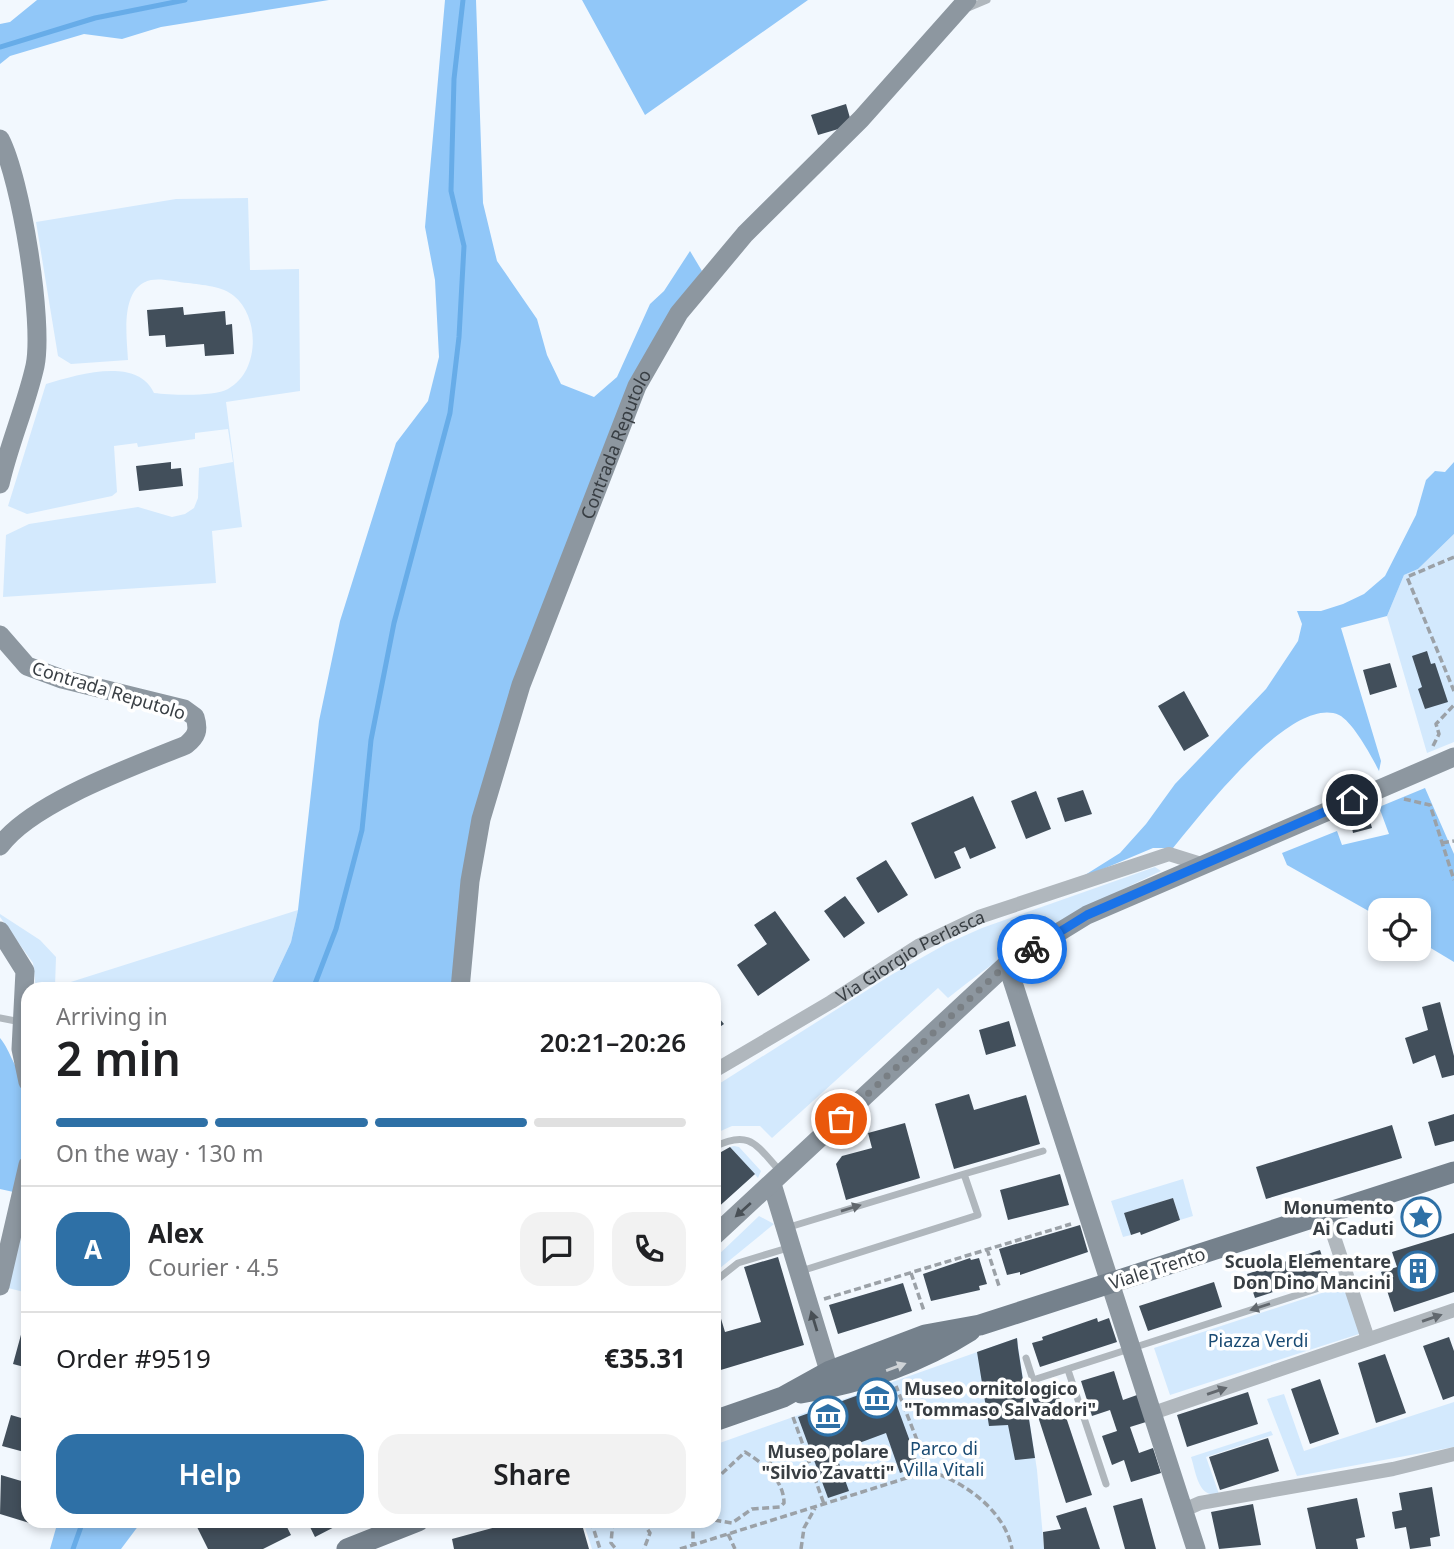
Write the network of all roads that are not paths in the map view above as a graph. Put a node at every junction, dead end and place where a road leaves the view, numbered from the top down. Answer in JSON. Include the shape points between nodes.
{"nodes":[{"id":1,"x":987,"y":0,"type":"edge"},
{"id":2,"x":961,"y":7,"type":"edge"},
{"id":3,"x":0,"y":139,"type":"edge"},
{"id":4,"x":0,"y":484,"type":"edge"},
{"id":5,"x":0,"y":635,"type":"edge"},
{"id":6,"x":1454,"y":757,"type":"edge"},
{"id":7,"x":0,"y":846,"type":"edge"},
{"id":8,"x":1201,"y":864,"type":"junction"},
{"id":9,"x":0,"y":931,"type":"edge"},
{"id":10,"x":1013,"y":960,"type":"junction"},
{"id":11,"x":24,"y":982,"type":"edge"},
{"id":12,"x":461,"y":982,"type":"edge"},
{"id":13,"x":0,"y":1018,"type":"edge"},
{"id":14,"x":21,"y":1022,"type":"edge"},
{"id":15,"x":721,"y":1067,"type":"edge"},
{"id":16,"x":721,"y":1143,"type":"edge"},
{"id":17,"x":1043,"y":1151,"type":"dead end"},
{"id":18,"x":1454,"y":1172,"type":"edge"},
{"id":19,"x":964,"y":1174,"type":"junction"},
{"id":20,"x":777,"y":1179,"type":"junction"},
{"id":21,"x":21,"y":1195,"type":"edge"},
{"id":22,"x":1326,"y":1213,"type":"junction"},
{"id":23,"x":721,"y":1230,"type":"edge"},
{"id":24,"x":788,"y":1238,"type":"junction"},
{"id":25,"x":799,"y":1271,"type":"junction"},
{"id":26,"x":721,"y":1277,"type":"edge"},
{"id":27,"x":1348,"y":1279,"type":"junction"},
{"id":28,"x":1,"y":1282,"type":"edge"},
{"id":29,"x":1110,"y":1283,"type":"junction"},
{"id":30,"x":1454,"y":1310,"type":"edge"},
{"id":31,"x":1368,"y":1339,"type":"junction"},
{"id":32,"x":1132,"y":1349,"type":"junction"},
{"id":33,"x":1026,"y":1358,"type":"dead end"},
{"id":34,"x":1068,"y":1370,"type":"junction"},
{"id":35,"x":832,"y":1379,"type":"junction"},
{"id":36,"x":1153,"y":1413,"type":"junction"},
{"id":37,"x":721,"y":1419,"type":"edge"},
{"id":38,"x":1454,"y":1454,"type":"edge"},
{"id":39,"x":1106,"y":1484,"type":"dead end"},
{"id":40,"x":1184,"y":1510,"type":"junction"},
{"id":41,"x":377,"y":1528,"type":"edge"},
{"id":42,"x":400,"y":1528,"type":"edge"},
{"id":43,"x":415,"y":1528,"type":"edge"},
{"id":44,"x":336,"y":1549,"type":"edge"},
{"id":45,"x":347,"y":1549,"type":"edge"},
{"id":46,"x":364,"y":1549,"type":"edge"},
{"id":47,"x":1196,"y":1549,"type":"edge"}],
"edges":[{"from":1,"to":2,"type":"lane"},
{"from":2,"to":12,"type":"street","name":"Contrada Reputolo","via":[[861,119],[737,244],[679,313],[637,386],[521,685],[485,805],[470,881]]},
{"from":3,"to":4,"type":"street","via":[[16,193],[38,335],[35,366]]},
{"from":5,"to":7,"type":"street","name":"Contrada Reputolo","via":[[27,666],[184,709],[195,717],[198,727],[186,745],[89,786],[35,816]]},
{"from":6,"to":8,"type":"street"},
{"from":8,"to":10,"type":"street","via":[[1087,915]]},
{"from":8,"to":15,"type":"street","name":"Via Giorgio Perlasca","via":[[1169,854],[1007,908],[920,945]]},
{"from":9,"to":11,"type":"street","via":[[25,971]]},
{"from":10,"to":20,"type":"street"},
{"from":10,"to":29,"type":"street"},
{"from":13,"to":14,"type":"lane"},
{"from":16,"to":20,"type":"lane","via":[[733,1137],[752,1140]]},
{"from":17,"to":19,"type":"lane"},
{"from":18,"to":22,"type":"main road","name":"Viale Trento"},
{"from":24,"to":19,"type":"lane","one_way":true},
{"from":19,"to":25,"type":"lane","via":[[978,1215]]},
{"from":20,"to":23,"type":"street","one_way":true},
{"from":20,"to":24,"type":"street"},
{"from":21,"to":28,"type":"street"},
{"from":22,"to":27,"type":"street"},
{"from":22,"to":29,"type":"main road","name":"Viale Trento"},
{"from":24,"to":25,"type":"street"},
{"from":24,"to":26,"type":"lane"},
{"from":35,"to":25,"type":"street","one_way":true},
{"from":27,"to":31,"type":"street"},
{"from":27,"to":32,"type":"lane","one_way":true},
{"from":29,"to":32,"type":"street"},
{"from":29,"to":35,"type":"main road","name":"Viale Trento","via":[[980,1325],[933,1354]]},
{"from":31,"to":30,"type":"street","one_way":true},
{"from":36,"to":31,"type":"street","one_way":true},
{"from":32,"to":34,"type":"lane"},
{"from":32,"to":36,"type":"street"},
{"from":33,"to":34,"type":"lane","via":[[1033,1380]]},
{"from":34,"to":39,"type":"lane"},
{"from":35,"to":37,"type":"main road","name":"Viale Trento"},
{"from":36,"to":40,"type":"street"},
{"from":38,"to":40,"type":"street","via":[[1200,1503]]},
{"from":40,"to":47,"type":"street"},
{"from":41,"to":44,"type":"street"},
{"from":42,"to":45,"type":"main road"},
{"from":43,"to":46,"type":"main road"}]}
